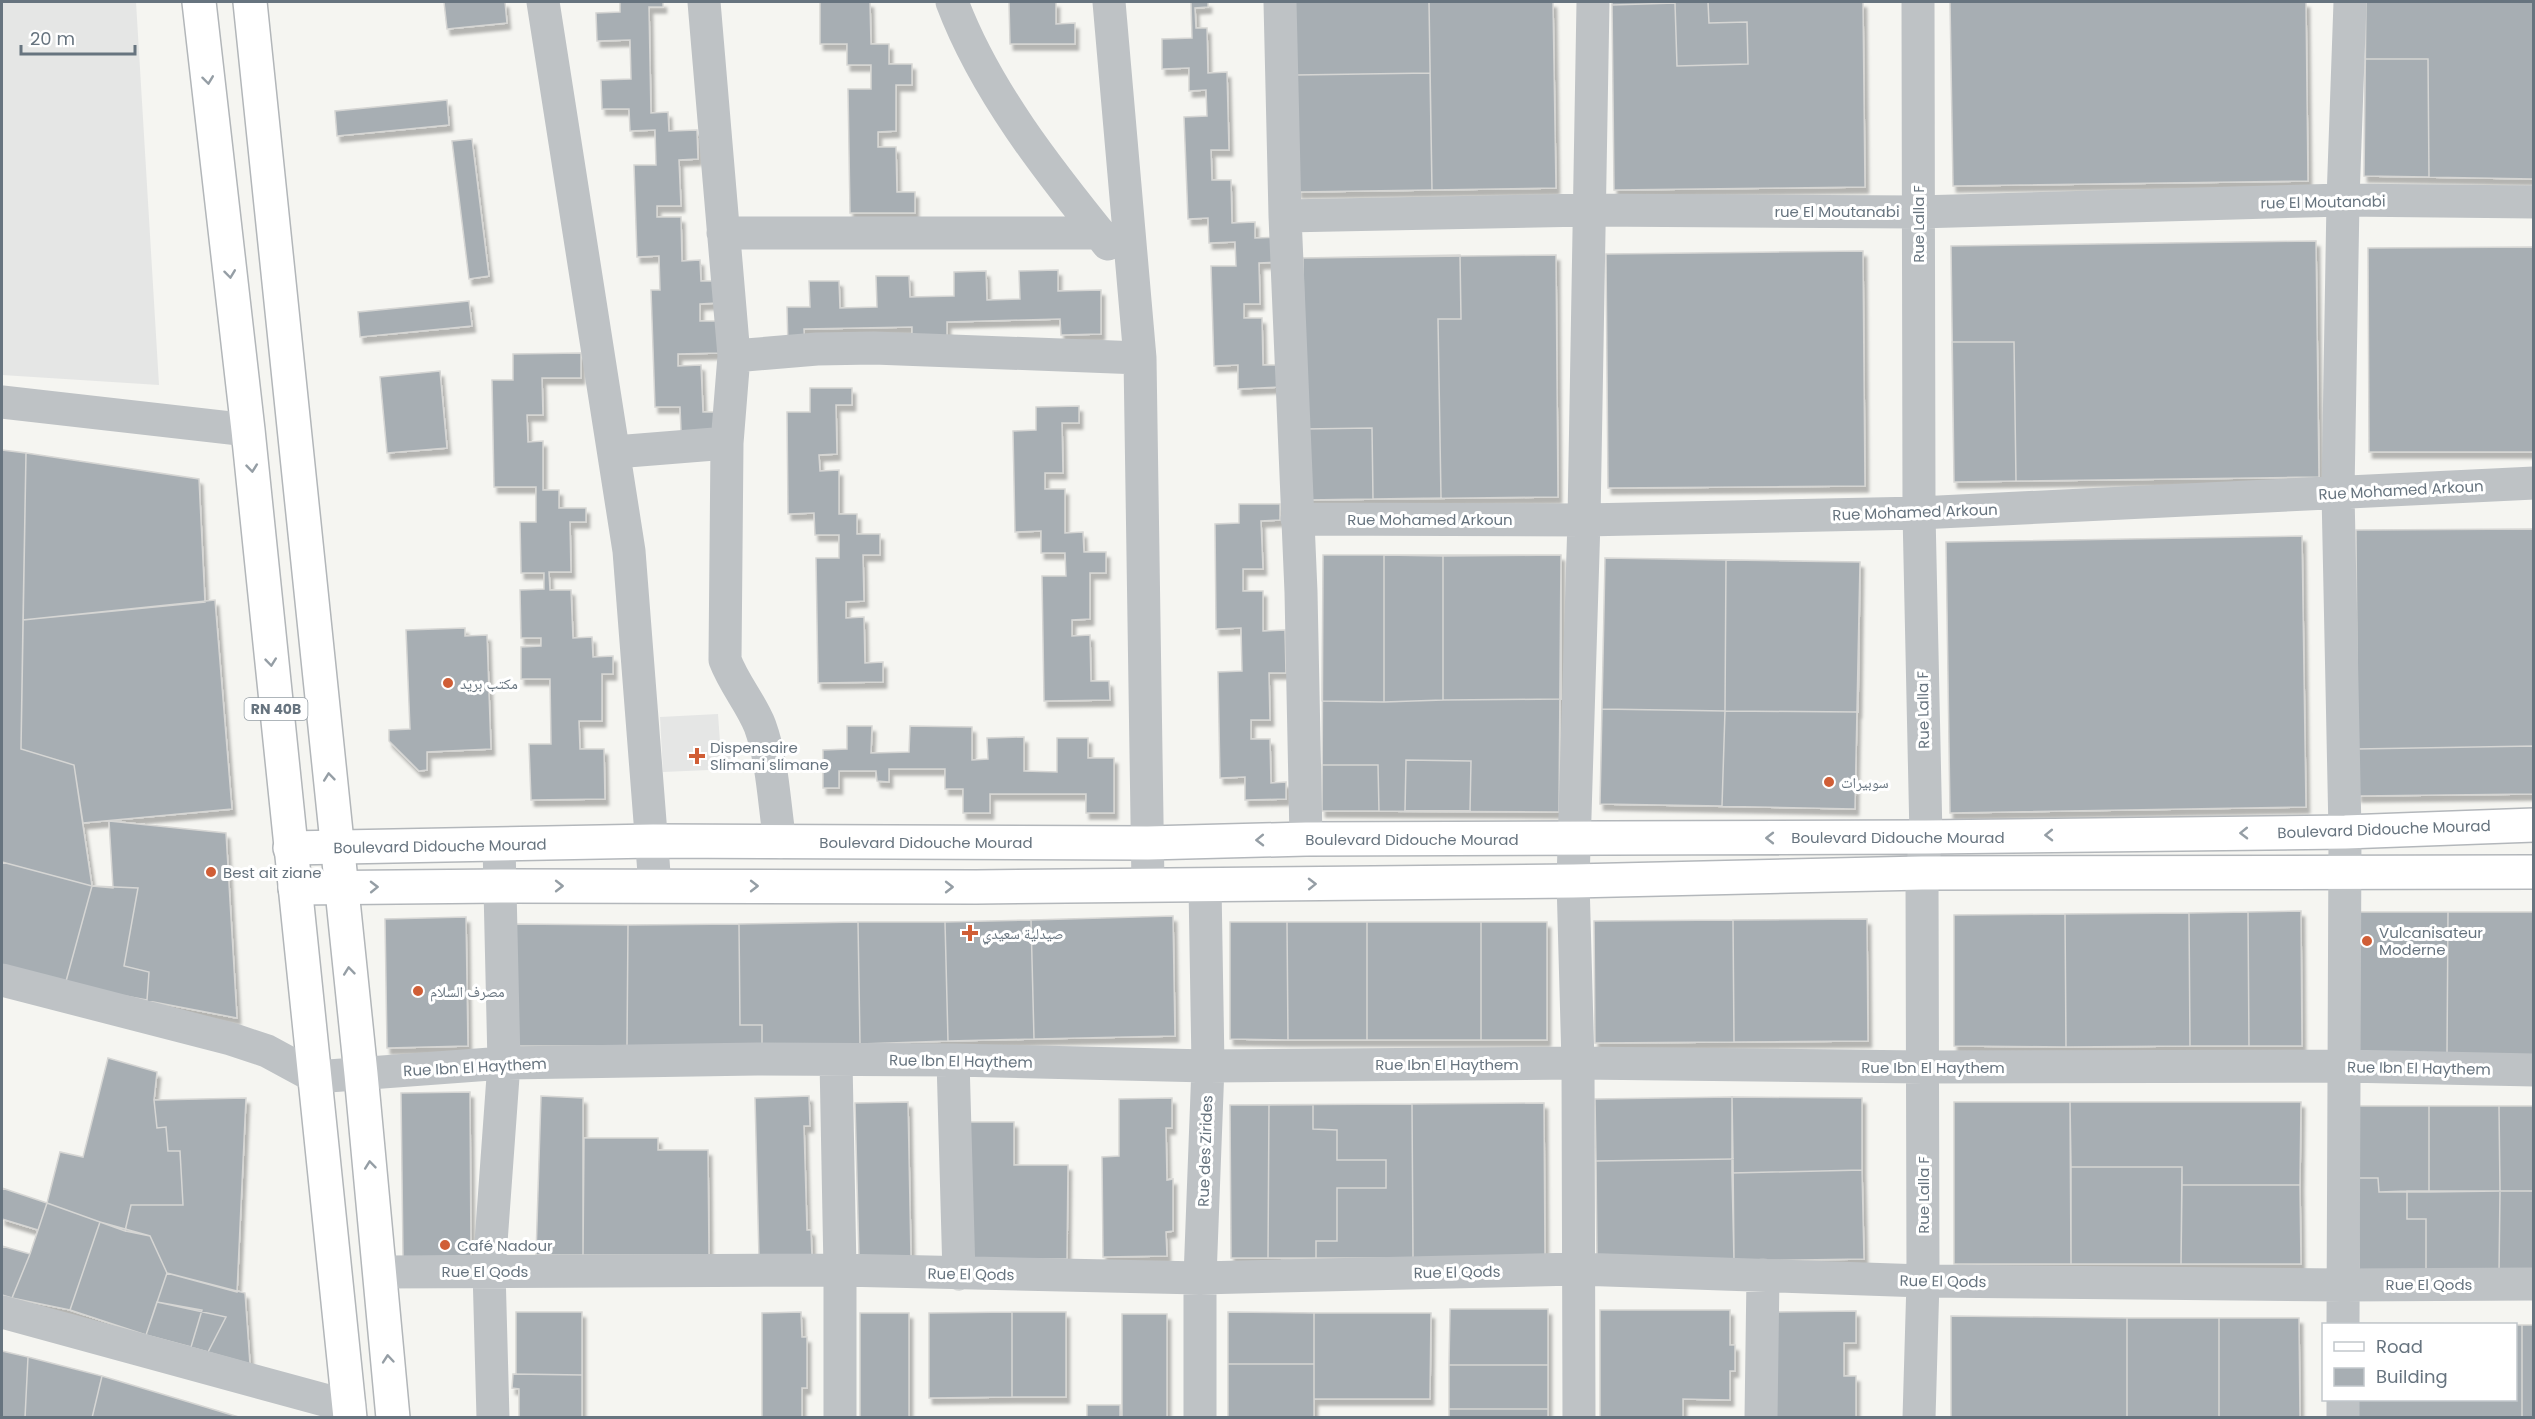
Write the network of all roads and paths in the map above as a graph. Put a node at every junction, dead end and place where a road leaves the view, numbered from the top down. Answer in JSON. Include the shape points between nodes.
{"nodes":[{"id":1,"x":199,"y":2,"type":"edge"},
{"id":2,"x":250,"y":2,"type":"edge"},
{"id":3,"x":543,"y":2,"type":"edge"},
{"id":4,"x":704,"y":2,"type":"edge"},
{"id":5,"x":952,"y":2,"type":"edge"},
{"id":6,"x":1109,"y":2,"type":"edge"},
{"id":7,"x":1280,"y":2,"type":"edge"},
{"id":8,"x":1593,"y":2,"type":"edge"},
{"id":9,"x":1918,"y":2,"type":"edge"},
{"id":10,"x":2350,"y":2,"type":"edge"},
{"id":11,"x":2343,"y":200,"type":"junction"},
{"id":12,"x":2534,"y":202,"type":"edge"},
{"id":13,"x":1589,"y":210,"type":"junction"},
{"id":14,"x":1918,"y":212,"type":"junction"},
{"id":15,"x":1285,"y":216,"type":"junction"},
{"id":16,"x":723,"y":233,"type":"junction"},
{"id":17,"x":1099,"y":233,"type":"junction"},
{"id":18,"x":1132,"y":274,"type":"junction"},
{"id":19,"x":734,"y":356,"type":"junction"},
{"id":20,"x":1140,"y":358,"type":"junction"},
{"id":21,"x":2,"y":402,"type":"edge"},
{"id":22,"x":248,"y":430,"type":"junction"},
{"id":23,"x":727,"y":443,"type":"junction"},
{"id":24,"x":615,"y":452,"type":"junction"},
{"id":25,"x":2534,"y":483,"type":"edge"},
{"id":26,"x":2338,"y":493,"type":"junction"},
{"id":27,"x":1919,"y":513,"type":"junction"},
{"id":28,"x":1297,"y":519,"type":"junction"},
{"id":29,"x":1584,"y":520,"type":"junction"},
{"id":30,"x":2534,"y":825,"type":"edge"},
{"id":31,"x":2345,"y":832,"type":"junction"},
{"id":32,"x":1926,"y":837,"type":"junction"},
{"id":33,"x":1306,"y":839,"type":"junction"},
{"id":34,"x":1574,"y":839,"type":"junction"},
{"id":35,"x":652,"y":841,"type":"junction"},
{"id":36,"x":780,"y":842,"type":"junction"},
{"id":37,"x":1148,"y":843,"type":"junction"},
{"id":38,"x":499,"y":845,"type":"junction"},
{"id":39,"x":290,"y":848,"type":"junction"},
{"id":40,"x":336,"y":848,"type":"junction"},
{"id":41,"x":2343,"y":871,"type":"junction"},
{"id":42,"x":2534,"y":872,"type":"edge"},
{"id":43,"x":1922,"y":873,"type":"junction"},
{"id":44,"x":1573,"y":881,"type":"junction"},
{"id":45,"x":1148,"y":885,"type":"junction"},
{"id":46,"x":1205,"y":885,"type":"junction"},
{"id":47,"x":501,"y":886,"type":"junction"},
{"id":48,"x":655,"y":886,"type":"junction"},
{"id":49,"x":340,"y":887,"type":"junction"},
{"id":50,"x":295,"y":888,"type":"junction"},
{"id":51,"x":2,"y":980,"type":"edge"},
{"id":52,"x":836,"y":1060,"type":"junction"},
{"id":53,"x":953,"y":1060,"type":"junction"},
{"id":54,"x":504,"y":1063,"type":"junction"},
{"id":55,"x":1578,"y":1063,"type":"junction"},
{"id":56,"x":1208,"y":1066,"type":"junction"},
{"id":57,"x":2344,"y":1066,"type":"junction"},
{"id":58,"x":1923,"y":1067,"type":"junction"},
{"id":59,"x":2534,"y":1070,"type":"edge"},
{"id":60,"x":361,"y":1074,"type":"junction"},
{"id":61,"x":315,"y":1077,"type":"junction"},
{"id":62,"x":1578,"y":1269,"type":"junction"},
{"id":63,"x":489,"y":1270,"type":"junction"},
{"id":64,"x":840,"y":1270,"type":"junction"},
{"id":65,"x":380,"y":1272,"type":"junction"},
{"id":66,"x":959,"y":1274,"type":"junction"},
{"id":67,"x":1763,"y":1275,"type":"junction"},
{"id":68,"x":1200,"y":1278,"type":"junction"},
{"id":69,"x":1923,"y":1281,"type":"junction"},
{"id":70,"x":2534,"y":1284,"type":"edge"},
{"id":71,"x":2343,"y":1285,"type":"junction"},
{"id":72,"x":2,"y":1312,"type":"edge"},
{"id":73,"x":2343,"y":1323,"type":"edge"},
{"id":74,"x":2343,"y":1401,"type":"edge"},
{"id":75,"x":350,"y":1412,"type":"edge"},
{"id":76,"x":393,"y":1418,"type":"edge"},
{"id":77,"x":493,"y":1418,"type":"edge"},
{"id":78,"x":840,"y":1418,"type":"edge"},
{"id":79,"x":1200,"y":1418,"type":"edge"},
{"id":80,"x":1579,"y":1418,"type":"edge"},
{"id":81,"x":1761,"y":1418,"type":"edge"},
{"id":82,"x":1918,"y":1418,"type":"edge"},
{"id":83,"x":2343,"y":1418,"type":"edge"}],
"edges":[{"from":1,"to":22,"type":"main road","number":"RN 40B","one_way":true},
{"from":40,"to":2,"type":"main road","number":"RN 40B","one_way":true},
{"from":3,"to":24,"type":"street"},
{"from":4,"to":16,"type":"street"},
{"from":5,"to":17,"type":"street","via":[[961,27],[993,85]]},
{"from":6,"to":18,"type":"street"},
{"from":7,"to":15,"type":"street"},
{"from":8,"to":13,"type":"street"},
{"from":9,"to":14,"type":"street","name":"Rue Lalla F"},
{"from":10,"to":11,"type":"street"},
{"from":11,"to":12,"type":"street","name":"rue El Moutanabi"},
{"from":11,"to":14,"type":"street","name":"rue El Moutanabi"},
{"from":11,"to":26,"type":"street"},
{"from":13,"to":14,"type":"street","name":"rue El Moutanabi"},
{"from":13,"to":15,"type":"street","name":"rue El Moutanabi"},
{"from":13,"to":29,"type":"street"},
{"from":14,"to":27,"type":"street","name":"Rue Lalla F"},
{"from":15,"to":28,"type":"street"},
{"from":16,"to":17,"type":"street"},
{"from":16,"to":19,"type":"street"},
{"from":17,"to":18,"type":"street"},
{"from":18,"to":20,"type":"street"},
{"from":19,"to":20,"type":"street","via":[[874,348]]},
{"from":19,"to":23,"type":"street"},
{"from":20,"to":37,"type":"street"},
{"from":21,"to":22,"type":"street"},
{"from":22,"to":39,"type":"main road","number":"RN 40B","one_way":true},
{"from":23,"to":24,"type":"street"},
{"from":23,"to":36,"type":"street","via":[[725,660],[761,728]]},
{"from":24,"to":35,"type":"street","via":[[629,552]]},
{"from":25,"to":26,"type":"street","name":"Rue Mohamed Arkoun"},
{"from":26,"to":27,"type":"street","name":"Rue Mohamed Arkoun"},
{"from":26,"to":31,"type":"street"},
{"from":27,"to":29,"type":"street","name":"Rue Mohamed Arkoun"},
{"from":27,"to":32,"type":"street","name":"Rue Lalla F"},
{"from":28,"to":29,"type":"street","name":"Rue Mohamed Arkoun"},
{"from":28,"to":33,"type":"street"},
{"from":29,"to":34,"type":"street"},
{"from":30,"to":31,"type":"main road","name":"Boulevard Didouche Mourad"},
{"from":31,"to":32,"type":"main road","name":"Boulevard Didouche Mourad","one_way":true},
{"from":31,"to":41,"type":"street"},
{"from":32,"to":34,"type":"main road","name":"Boulevard Didouche Mourad","one_way":true},
{"from":32,"to":43,"type":"street","name":"Rue Lalla F"},
{"from":33,"to":34,"type":"main road","name":"Boulevard Didouche Mourad"},
{"from":33,"to":37,"type":"main road","name":"Boulevard Didouche Mourad","one_way":true},
{"from":34,"to":44,"type":"street"},
{"from":35,"to":36,"type":"main road","name":"Boulevard Didouche Mourad"},
{"from":35,"to":38,"type":"main road","name":"Boulevard Didouche Mourad"},
{"from":35,"to":48,"type":"street"},
{"from":36,"to":37,"type":"main road","name":"Boulevard Didouche Mourad"},
{"from":37,"to":45,"type":"street"},
{"from":38,"to":40,"type":"main road","name":"Boulevard Didouche Mourad"},
{"from":38,"to":47,"type":"street"},
{"from":39,"to":40,"type":"main road","name":"Boulevard Didouche Mourad"},
{"from":39,"to":50,"type":"main road","number":"RN 40B"},
{"from":40,"to":49,"type":"main road","number":"RN 40B"},
{"from":41,"to":42,"type":"main road"},
{"from":41,"to":43,"type":"main road"},
{"from":41,"to":57,"type":"street"},
{"from":43,"to":44,"type":"main road"},
{"from":43,"to":58,"type":"street","name":"Rue Lalla F"},
{"from":46,"to":44,"type":"main road","one_way":true},
{"from":44,"to":55,"type":"street"},
{"from":45,"to":46,"type":"main road"},
{"from":48,"to":45,"type":"main road","one_way":true},
{"from":46,"to":56,"type":"street","name":"Rue des Zirides"},
{"from":47,"to":48,"type":"main road","one_way":true},
{"from":49,"to":47,"type":"main road","one_way":true},
{"from":47,"to":54,"type":"street"},
{"from":49,"to":50,"type":"main road"},
{"from":60,"to":49,"type":"main road","number":"RN 40B","one_way":true},
{"from":50,"to":61,"type":"main road","number":"RN 40B"},
{"from":51,"to":61,"type":"street","via":[[231,1039],[267,1051]]},
{"from":52,"to":53,"type":"street","name":"Rue Ibn El Haythem"},
{"from":52,"to":54,"type":"street","name":"Rue Ibn El Haythem"},
{"from":52,"to":64,"type":"street"},
{"from":53,"to":56,"type":"street","name":"Rue Ibn El Haythem"},
{"from":53,"to":66,"type":"street"},
{"from":54,"to":60,"type":"street","name":"Rue Ibn El Haythem"},
{"from":54,"to":63,"type":"street"},
{"from":55,"to":56,"type":"street","name":"Rue Ibn El Haythem"},
{"from":55,"to":58,"type":"street","name":"Rue Ibn El Haythem"},
{"from":55,"to":62,"type":"street"},
{"from":56,"to":68,"type":"street","name":"Rue des Zirides"},
{"from":57,"to":58,"type":"street","name":"Rue Ibn El Haythem"},
{"from":57,"to":59,"type":"street","name":"Rue Ibn El Haythem"},
{"from":57,"to":71,"type":"street"},
{"from":58,"to":69,"type":"street","name":"Rue Lalla F"},
{"from":60,"to":61,"type":"street","name":"Rue Ibn El Haythem"},
{"from":65,"to":60,"type":"main road","number":"RN 40B","one_way":true},
{"from":61,"to":75,"type":"main road","number":"RN 40B"},
{"from":62,"to":67,"type":"street","name":"Rue El Qods"},
{"from":62,"to":68,"type":"street","name":"Rue El Qods"},
{"from":62,"to":80,"type":"street"},
{"from":63,"to":64,"type":"street","name":"Rue El Qods"},
{"from":63,"to":65,"type":"street","name":"Rue El Qods"},
{"from":63,"to":77,"type":"street"},
{"from":64,"to":66,"type":"street","name":"Rue El Qods"},
{"from":64,"to":78,"type":"street"},
{"from":76,"to":65,"type":"main road","number":"RN 40B","one_way":true},
{"from":66,"to":68,"type":"street","name":"Rue El Qods"},
{"from":67,"to":69,"type":"street","name":"Rue El Qods"},
{"from":67,"to":81,"type":"street"},
{"from":68,"to":79,"type":"street","name":"Rue des Zirides"},
{"from":69,"to":71,"type":"street","name":"Rue El Qods"},
{"from":69,"to":82,"type":"street","name":"Rue Lalla F"},
{"from":70,"to":71,"type":"street","name":"Rue El Qods"},
{"from":71,"to":73,"type":"street"},
{"from":72,"to":75,"type":"street"},
{"from":74,"to":83,"type":"street"}]}
